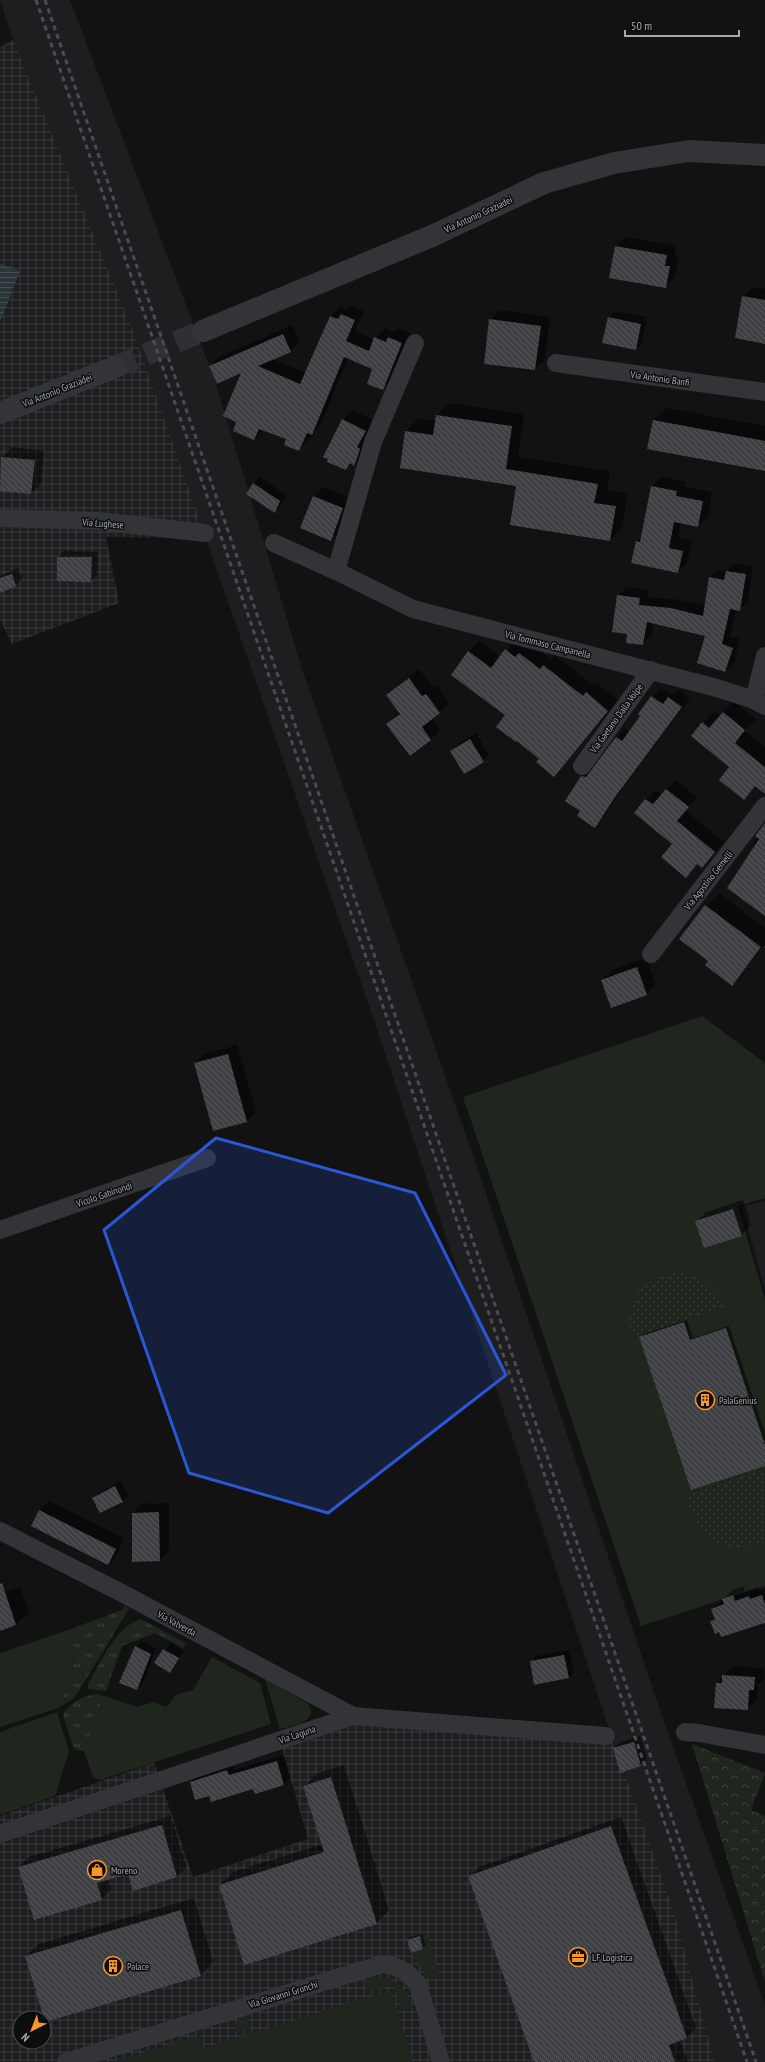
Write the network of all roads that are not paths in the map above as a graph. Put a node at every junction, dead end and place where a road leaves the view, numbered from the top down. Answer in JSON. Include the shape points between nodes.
{"nodes":[{"id":1,"x":765,"y":155,"type":"edge"},
{"id":2,"x":203,"y":331,"type":"tunnel mouth"},
{"id":3,"x":415,"y":343,"type":"dead end"},
{"id":4,"x":556,"y":363,"type":"dead end"},
{"id":5,"x":115,"y":367,"type":"tunnel mouth"},
{"id":6,"x":765,"y":392,"type":"edge"},
{"id":7,"x":0,"y":413,"type":"edge"},
{"id":8,"x":0,"y":518,"type":"edge"},
{"id":9,"x":205,"y":533,"type":"dead end"},
{"id":10,"x":274,"y":543,"type":"dead end"},
{"id":11,"x":336,"y":571,"type":"junction"},
{"id":12,"x":765,"y":656,"type":"edge"},
{"id":13,"x":651,"y":670,"type":"junction"},
{"id":14,"x":760,"y":703,"type":"edge"},
{"id":15,"x":582,"y":766,"type":"dead end"},
{"id":16,"x":765,"y":806,"type":"edge"},
{"id":17,"x":650,"y":954,"type":"dead end"},
{"id":18,"x":207,"y":1158,"type":"dead end"},
{"id":19,"x":0,"y":1230,"type":"edge"},
{"id":20,"x":0,"y":1531,"type":"edge"},
{"id":21,"x":353,"y":1716,"type":"junction"},
{"id":22,"x":685,"y":1732,"type":"dead end"},
{"id":23,"x":606,"y":1736,"type":"dead end"},
{"id":24,"x":765,"y":1745,"type":"edge"},
{"id":25,"x":0,"y":1834,"type":"edge"},
{"id":26,"x":66,"y":2062,"type":"edge"},
{"id":27,"x":441,"y":2062,"type":"edge"}],
"edges":[{"from":1,"to":2,"type":"street","name":"Via Antonio Graziadei","via":[[689,151],[614,163],[544,183],[432,236]]},
{"from":3,"to":11,"type":"street","via":[[373,442]]},
{"from":4,"to":6,"type":"street","name":"Via Antonio Banfi"},
{"from":5,"to":7,"type":"street","name":"Via Antonio Graziadei"},
{"from":8,"to":9,"type":"street","name":"Via Lughese","via":[[99,521]]},
{"from":10,"to":11,"type":"street","name":"Via Tommaso Campanella"},
{"from":11,"to":13,"type":"street","name":"Via Tommaso Campanella","via":[[413,609]]},
{"from":12,"to":14,"type":"street"},
{"from":13,"to":14,"type":"street","name":"Via Tommaso Campanella"},
{"from":13,"to":15,"type":"street","name":"Via Gaetano Dalla Volpe"},
{"from":16,"to":17,"type":"street","name":"Via Agostino Gemelli"},
{"from":18,"to":19,"type":"street","name":"Vicolo Gabinondi"},
{"from":20,"to":21,"type":"street","name":"Via Valverda"},
{"from":21,"to":23,"type":"street","name":"Via Laguna"},
{"from":21,"to":25,"type":"street","name":"Via Laguna"},
{"from":22,"to":24,"type":"street"},
{"from":26,"to":27,"type":"street","name":"Via Giovanni Gronchi","via":[[382,1964],[398,1966],[410,1974],[418,1984]]}]}
